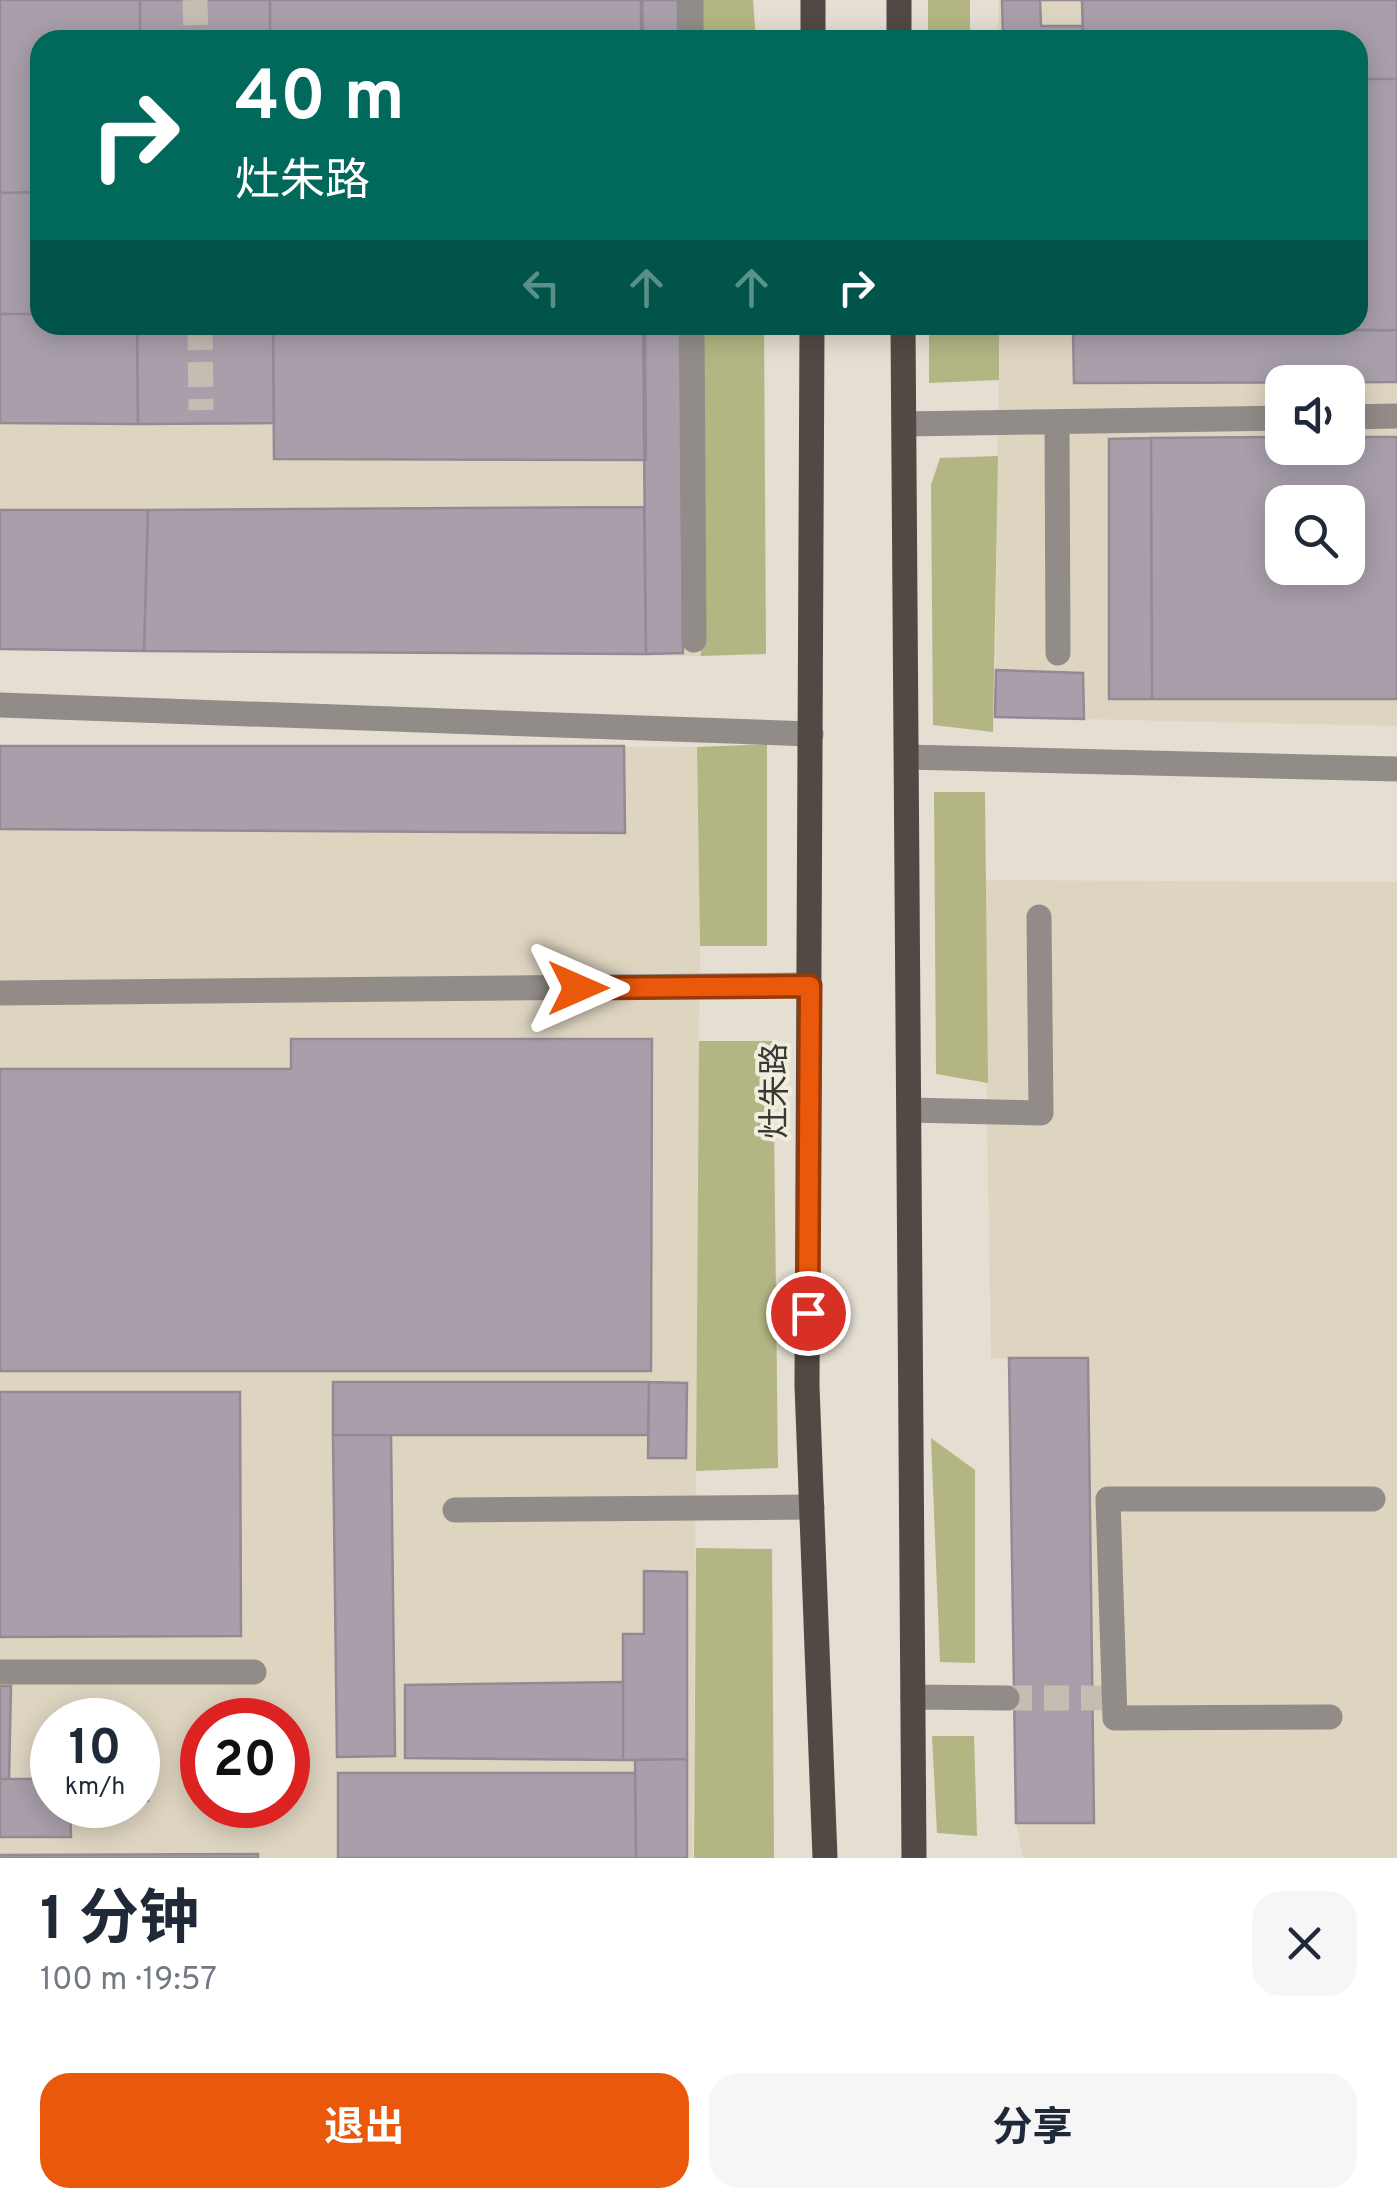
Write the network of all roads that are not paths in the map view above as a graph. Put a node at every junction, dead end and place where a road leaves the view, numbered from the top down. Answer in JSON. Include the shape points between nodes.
{"nodes":[{"id":1,"x":690,"y":0,"type":"edge"},
{"id":2,"x":813,"y":0,"type":"edge"},
{"id":3,"x":899,"y":0,"type":"edge"},
{"id":4,"x":691,"y":30,"type":"edge"},
{"id":5,"x":813,"y":30,"type":"edge"},
{"id":6,"x":899,"y":30,"type":"edge"},
{"id":7,"x":692,"y":335,"type":"edge"},
{"id":8,"x":812,"y":335,"type":"edge"},
{"id":9,"x":902,"y":335,"type":"edge"},
{"id":10,"x":1397,"y":416,"type":"edge"},
{"id":11,"x":1365,"y":417,"type":"edge"},
{"id":12,"x":1265,"y":418,"type":"edge"},
{"id":13,"x":1057,"y":422,"type":"junction"},
{"id":14,"x":904,"y":424,"type":"junction"},
{"id":15,"x":694,"y":640,"type":"dead end"},
{"id":16,"x":1058,"y":652,"type":"dead end"},
{"id":17,"x":0,"y":706,"type":"edge"},
{"id":18,"x":811,"y":734,"type":"junction"},
{"id":19,"x":908,"y":757,"type":"junction"},
{"id":20,"x":1397,"y":769,"type":"edge"},
{"id":21,"x":1038,"y":917,"type":"dead end"},
{"id":22,"x":810,"y":986,"type":"junction"},
{"id":23,"x":0,"y":993,"type":"edge"},
{"id":24,"x":910,"y":1110,"type":"junction"},
{"id":25,"x":1373,"y":1498,"type":"dead end"},
{"id":26,"x":812,"y":1508,"type":"junction"},
{"id":27,"x":455,"y":1510,"type":"dead end"},
{"id":28,"x":0,"y":1672,"type":"edge"},
{"id":29,"x":254,"y":1672,"type":"dead end"},
{"id":30,"x":913,"y":1697,"type":"junction"},
{"id":31,"x":1007,"y":1698,"type":"tunnel mouth"},
{"id":32,"x":1330,"y":1717,"type":"dead end"},
{"id":33,"x":825,"y":1858,"type":"edge"},
{"id":34,"x":914,"y":1858,"type":"edge"}],
"edges":[{"from":1,"to":4,"type":"lane"},
{"from":2,"to":5,"type":"main road"},
{"from":3,"to":6,"type":"main road"},
{"from":7,"to":15,"type":"lane"},
{"from":8,"to":18,"type":"main road","name":"灶朱路"},
{"from":9,"to":14,"type":"main road"},
{"from":10,"to":11,"type":"lane"},
{"from":12,"to":13,"type":"lane"},
{"from":13,"to":14,"type":"lane"},
{"from":13,"to":16,"type":"lane"},
{"from":14,"to":19,"type":"main road"},
{"from":17,"to":18,"type":"lane"},
{"from":18,"to":22,"type":"main road","name":"灶朱路"},
{"from":19,"to":20,"type":"lane"},
{"from":19,"to":24,"type":"main road"},
{"from":21,"to":24,"type":"lane","via":[[1042,1113]]},
{"from":22,"to":23,"type":"lane"},
{"from":22,"to":26,"type":"main road","name":"灶朱路"},
{"from":24,"to":30,"type":"main road"},
{"from":25,"to":32,"type":"lane","via":[[1108,1498],[1108,1698],[1114,1718]]},
{"from":26,"to":27,"type":"lane"},
{"from":26,"to":33,"type":"main road","name":"灶朱路"},
{"from":28,"to":29,"type":"lane"},
{"from":30,"to":31,"type":"lane"},
{"from":30,"to":34,"type":"main road"}]}
